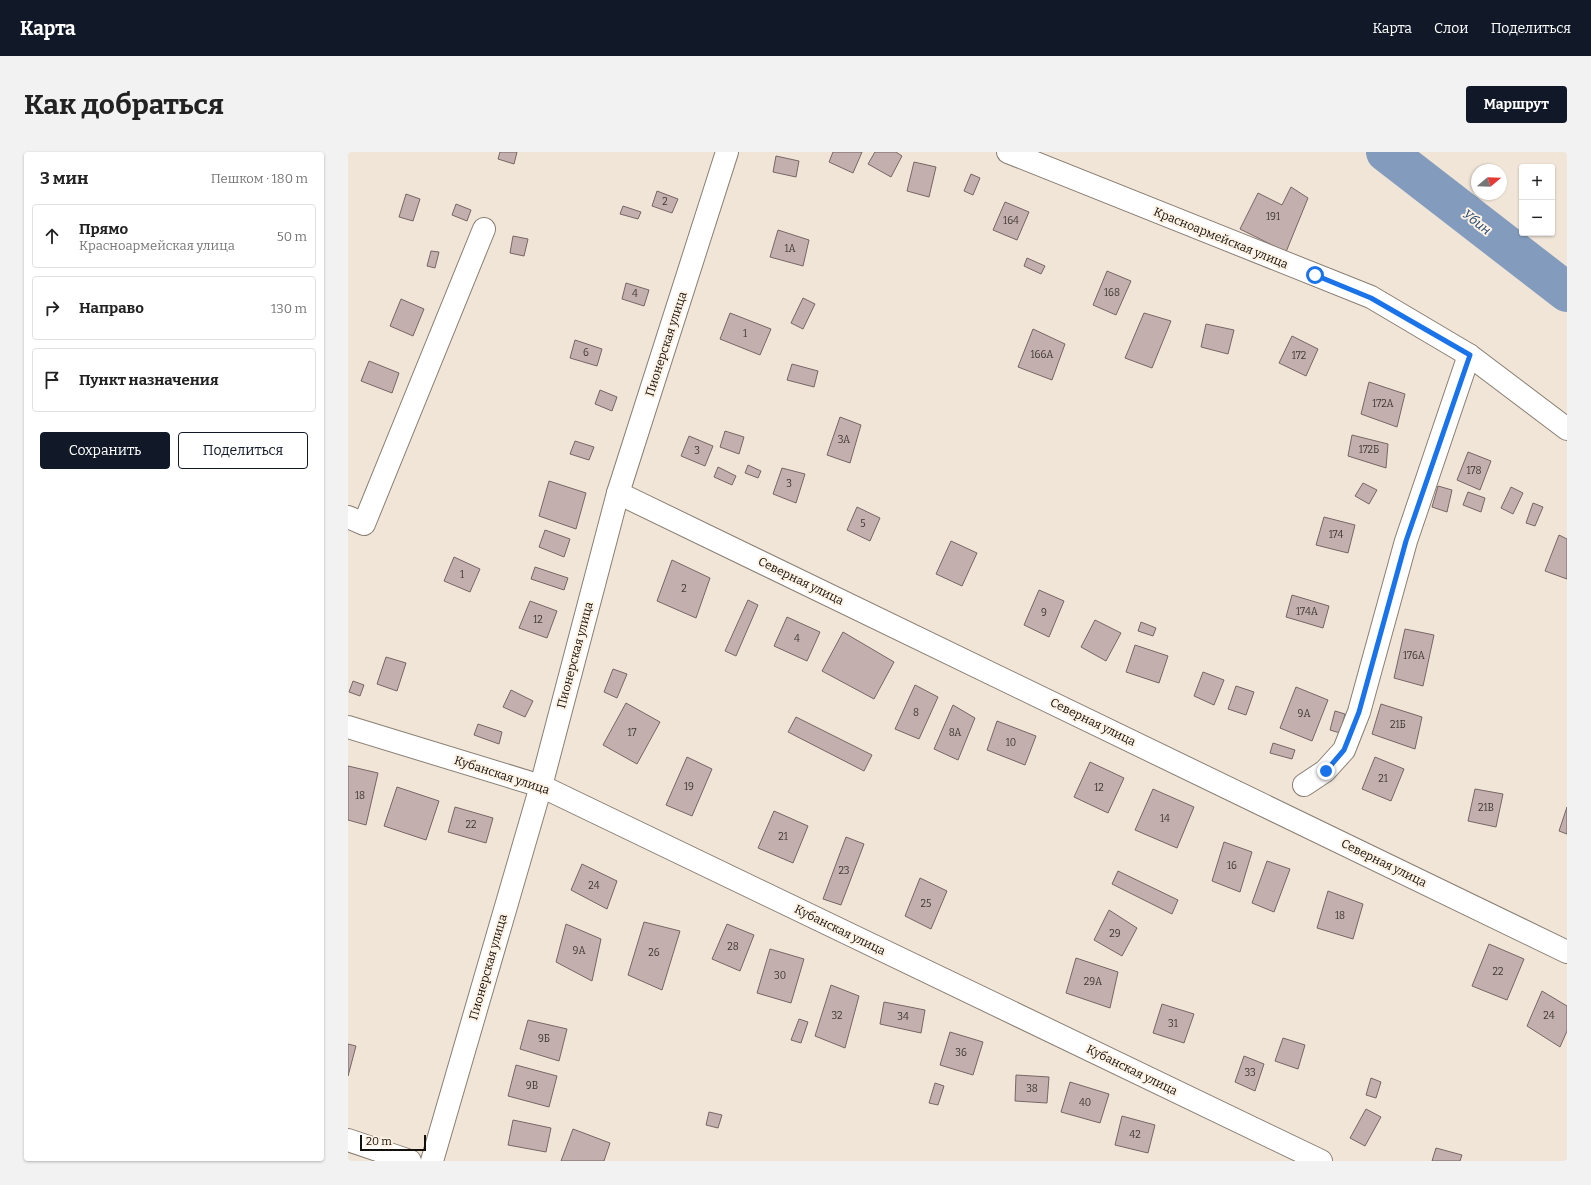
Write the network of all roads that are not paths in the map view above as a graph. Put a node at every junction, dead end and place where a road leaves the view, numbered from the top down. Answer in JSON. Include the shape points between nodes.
{"nodes":[{"id":1,"x":727,"y":152,"type":"edge"},
{"id":2,"x":1008,"y":152,"type":"edge"},
{"id":3,"x":484,"y":229,"type":"dead end"},
{"id":4,"x":1470,"y":355,"type":"junction"},
{"id":5,"x":1567,"y":429,"type":"edge"},
{"id":6,"x":618,"y":493,"type":"junction"},
{"id":7,"x":348,"y":517,"type":"edge"},
{"id":8,"x":348,"y":727,"type":"edge"},
{"id":9,"x":541,"y":786,"type":"junction"},
{"id":10,"x":1304,"y":786,"type":"dead end"},
{"id":11,"x":1567,"y":952,"type":"edge"},
{"id":12,"x":348,"y":1140,"type":"edge"},
{"id":13,"x":410,"y":1161,"type":"edge"},
{"id":14,"x":432,"y":1161,"type":"edge"},
{"id":15,"x":1321,"y":1161,"type":"edge"}],
"edges":[{"from":1,"to":6,"type":"street","name":"Пионерская улица"},
{"from":2,"to":4,"type":"street","name":"Красноармейская улица","via":[[1371,298]]},
{"from":3,"to":7,"type":"street","via":[[364,524]]},
{"from":4,"to":5,"type":"street","name":"Красноармейская улица"},
{"from":4,"to":10,"type":"street","via":[[1406,541],[1359,712],[1344,750],[1326,771]]},
{"from":6,"to":9,"type":"street","name":"Пионерская улица"},
{"from":6,"to":11,"type":"street","name":"Северная улица"},
{"from":8,"to":9,"type":"street","name":"Кубанская улица"},
{"from":9,"to":14,"type":"street","name":"Пионерская улица"},
{"from":9,"to":15,"type":"street","name":"Кубанская улица"},
{"from":12,"to":13,"type":"street"}]}
